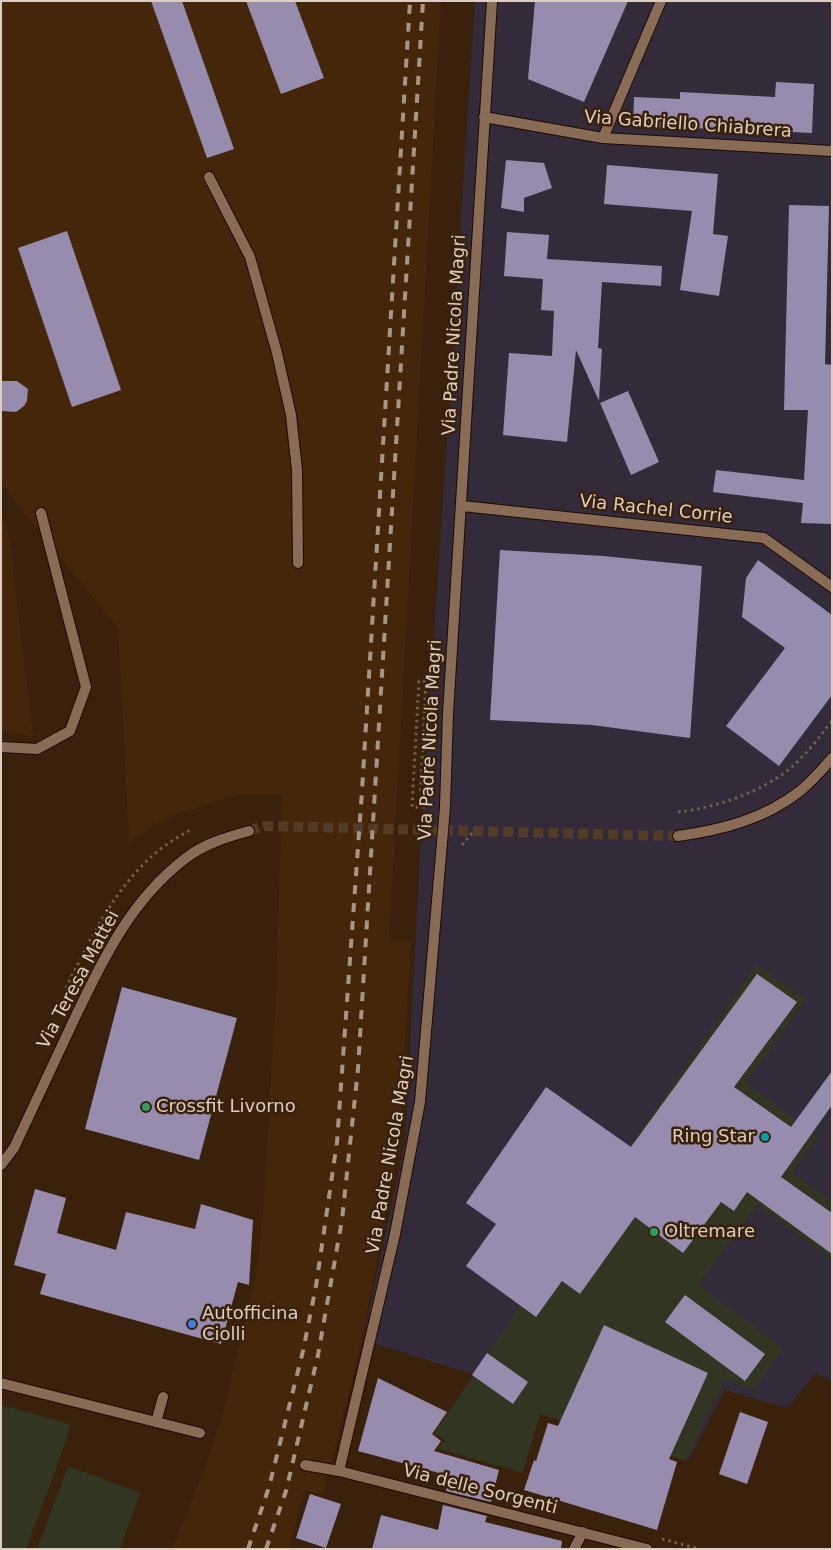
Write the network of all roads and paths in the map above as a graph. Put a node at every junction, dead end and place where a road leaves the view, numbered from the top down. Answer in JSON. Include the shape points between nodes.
{"nodes":[{"id":1,"x":492,"y":1,"type":"edge"},
{"id":2,"x":661,"y":1,"type":"edge"},
{"id":3,"x":484,"y":117,"type":"junction"},
{"id":4,"x":603,"y":138,"type":"junction"},
{"id":5,"x":832,"y":152,"type":"edge"},
{"id":6,"x":209,"y":177,"type":"dead end"},
{"id":7,"x":462,"y":506,"type":"junction"},
{"id":8,"x":41,"y":513,"type":"dead end"},
{"id":9,"x":298,"y":563,"type":"dead end"},
{"id":10,"x":832,"y":587,"type":"edge"},
{"id":11,"x":832,"y":721,"type":"edge"},
{"id":12,"x":1,"y":747,"type":"edge"},
{"id":13,"x":832,"y":758,"type":"edge"},
{"id":14,"x":420,"y":804,"type":"dead end"},
{"id":15,"x":412,"y":807,"type":"dead end"},
{"id":16,"x":678,"y":812,"type":"dead end"},
{"id":17,"x":248,"y":831,"type":"tunnel mouth"},
{"id":18,"x":472,"y":833,"type":"dead end"},
{"id":19,"x":678,"y":836,"type":"tunnel mouth"},
{"id":20,"x":459,"y":849,"type":"dead end"},
{"id":21,"x":1,"y":1165,"type":"edge"},
{"id":22,"x":1,"y":1383,"type":"edge"},
{"id":23,"x":163,"y":1397,"type":"dead end"},
{"id":24,"x":156,"y":1422,"type":"junction"},
{"id":25,"x":200,"y":1433,"type":"dead end"},
{"id":26,"x":305,"y":1465,"type":"dead end"},
{"id":27,"x":339,"y":1471,"type":"junction"},
{"id":28,"x":583,"y":1532,"type":"junction"},
{"id":29,"x":653,"y":1536,"type":"dead end"},
{"id":30,"x":574,"y":1549,"type":"edge"},
{"id":31,"x":647,"y":1549,"type":"edge"},
{"id":32,"x":700,"y":1549,"type":"edge"}],
"edges":[{"from":1,"to":3,"type":"street","name":"Via Padre Nicola Magri"},
{"from":2,"to":4,"type":"street"},
{"from":3,"to":4,"type":"street","name":"Via Gabriello Chiabrera"},
{"from":3,"to":7,"type":"street","name":"Via Padre Nicola Magri"},
{"from":4,"to":5,"type":"street","name":"Via Gabriello Chiabrera"},
{"from":6,"to":9,"type":"street","via":[[250,257],[277,353],[291,415],[297,470]]},
{"from":7,"to":10,"type":"street","name":"Via Rachel Corrie","via":[[764,538]]},
{"from":7,"to":27,"type":"street","name":"Via Padre Nicola Magri","via":[[445,807],[420,1102],[396,1234]]},
{"from":8,"to":12,"type":"street","via":[[86,687],[70,731],[37,749]]},
{"from":11,"to":16,"type":"path","via":[[808,751],[777,777],[723,803]]},
{"from":13,"to":19,"type":"street","via":[[800,791],[760,814],[714,830]]},
{"from":14,"to":15,"type":"path","via":[[426,681],[419,681]]},
{"from":17,"to":21,"type":"street","name":"Via Teresa Mattei","via":[[201,848],[153,887],[136,908],[113,942],[14,1148]]},
{"from":18,"to":20,"type":"path"},
{"from":22,"to":24,"type":"street"},
{"from":23,"to":24,"type":"street"},
{"from":24,"to":25,"type":"street"},
{"from":26,"to":27,"type":"street","name":"Via delle Sorgenti"},
{"from":27,"to":28,"type":"street","name":"Via delle Sorgenti"},
{"from":28,"to":30,"type":"street"},
{"from":28,"to":31,"type":"street","name":"Via delle Sorgenti"},
{"from":29,"to":32,"type":"path"}]}
